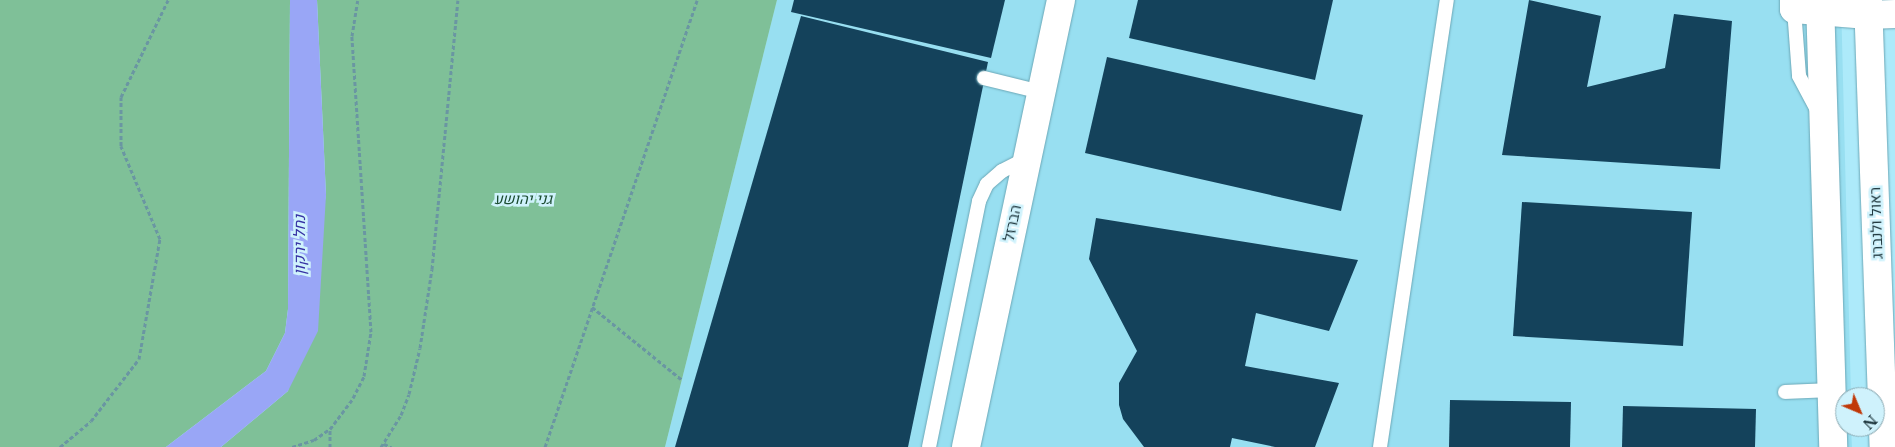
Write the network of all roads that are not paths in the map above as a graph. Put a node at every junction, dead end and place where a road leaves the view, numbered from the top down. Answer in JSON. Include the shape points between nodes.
{"nodes":[{"id":1,"x":1061,"y":0,"type":"edge"},
{"id":2,"x":1447,"y":0,"type":"edge"},
{"id":3,"x":1807,"y":5,"type":"edge"},
{"id":4,"x":1862,"y":5,"type":"edge"},
{"id":5,"x":1895,"y":14,"type":"edge"},
{"id":6,"x":984,"y":78,"type":"dead end"},
{"id":7,"x":1041,"y":92,"type":"junction"},
{"id":8,"x":1026,"y":159,"type":"junction"},
{"id":9,"x":1831,"y":390,"type":"junction"},
{"id":10,"x":1785,"y":392,"type":"dead end"},
{"id":11,"x":930,"y":447,"type":"edge"},
{"id":12,"x":966,"y":447,"type":"edge"},
{"id":13,"x":1380,"y":447,"type":"edge"},
{"id":14,"x":1833,"y":447,"type":"edge"},
{"id":15,"x":1884,"y":447,"type":"edge"}],
"edges":[{"from":1,"to":7,"type":"street","name":"הברזל"},
{"from":2,"to":13,"type":"lane"},
{"from":3,"to":4,"type":"street"},
{"from":3,"to":9,"type":"street","via":[[1823,120]]},
{"from":4,"to":5,"type":"street"},
{"from":4,"to":15,"type":"street","name":"ראול ולנברג"},
{"from":6,"to":7,"type":"lane"},
{"from":7,"to":8,"type":"street","name":"הברזל"},
{"from":8,"to":11,"type":"lane","via":[[1002,171],[987,184],[979,201]]},
{"from":8,"to":12,"type":"street","name":"הברזל"},
{"from":9,"to":10,"type":"lane"},
{"from":9,"to":14,"type":"street"}]}
